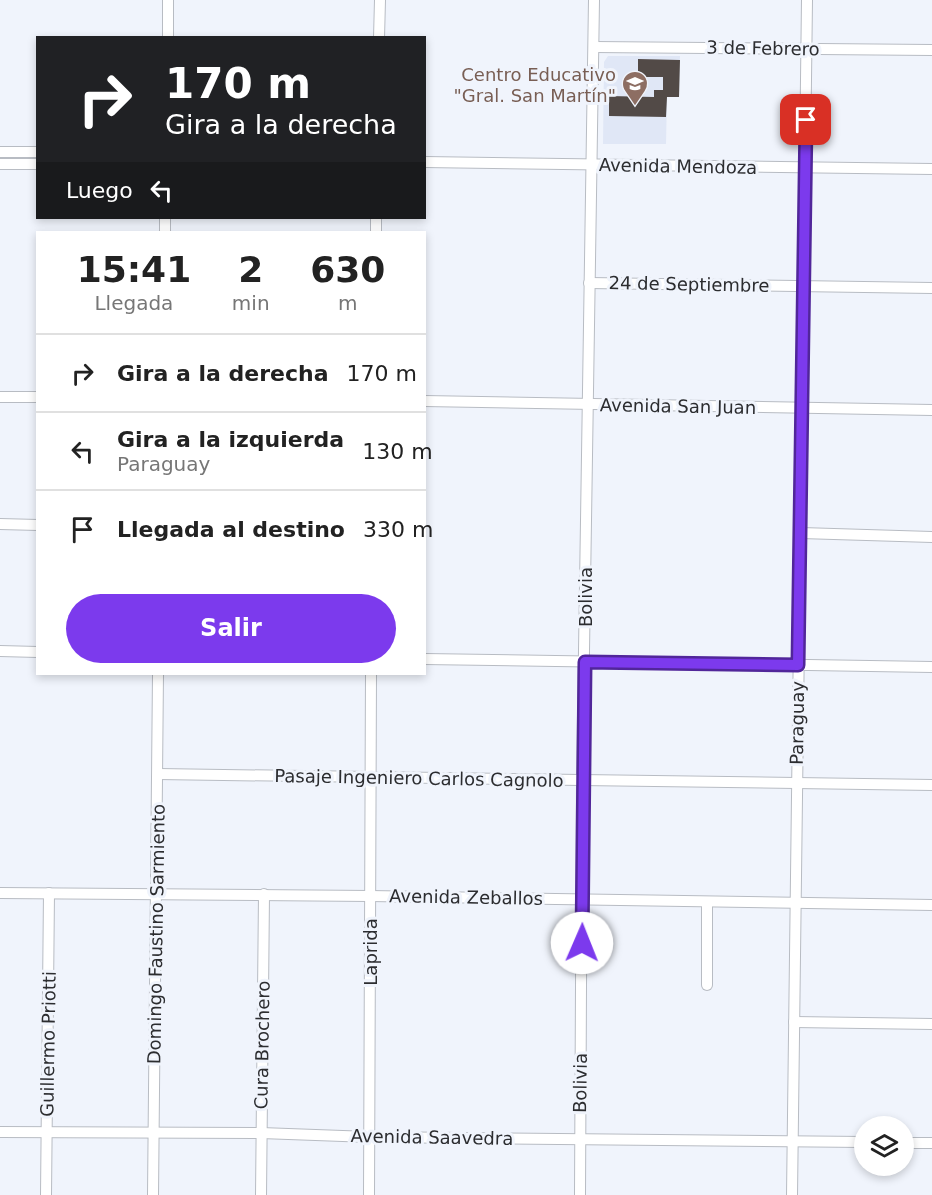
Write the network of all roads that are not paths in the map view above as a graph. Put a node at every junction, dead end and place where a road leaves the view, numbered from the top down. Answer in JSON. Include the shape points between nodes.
{"nodes":[{"id":1,"x":168,"y":0,"type":"edge"},
{"id":2,"x":380,"y":0,"type":"edge"},
{"id":3,"x":594,"y":0,"type":"edge"},
{"id":4,"x":807,"y":0,"type":"edge"},
{"id":5,"x":168,"y":36,"type":"edge"},
{"id":6,"x":379,"y":36,"type":"edge"},
{"id":7,"x":594,"y":47,"type":"junction"},
{"id":8,"x":807,"y":49,"type":"junction"},
{"id":9,"x":932,"y":50,"type":"edge"},
{"id":10,"x":0,"y":152,"type":"edge"},
{"id":11,"x":36,"y":152,"type":"edge"},
{"id":12,"x":426,"y":162,"type":"edge"},
{"id":13,"x":0,"y":164,"type":"edge"},
{"id":14,"x":36,"y":164,"type":"edge"},
{"id":15,"x":591,"y":165,"type":"junction"},
{"id":16,"x":806,"y":168,"type":"junction"},
{"id":17,"x":932,"y":169,"type":"edge"},
{"id":18,"x":589,"y":283,"type":"junction"},
{"id":19,"x":804,"y":285,"type":"junction"},
{"id":20,"x":932,"y":288,"type":"edge"},
{"id":21,"x":0,"y":397,"type":"edge"},
{"id":22,"x":36,"y":397,"type":"edge"},
{"id":23,"x":426,"y":401,"type":"edge"},
{"id":24,"x":587,"y":404,"type":"junction"},
{"id":25,"x":801,"y":408,"type":"junction"},
{"id":26,"x":932,"y":410,"type":"edge"},
{"id":27,"x":0,"y":524,"type":"edge"},
{"id":28,"x":36,"y":525,"type":"edge"},
{"id":29,"x":801,"y":533,"type":"junction"},
{"id":30,"x":932,"y":537,"type":"edge"},
{"id":31,"x":0,"y":651,"type":"edge"},
{"id":32,"x":36,"y":652,"type":"edge"},
{"id":33,"x":426,"y":659,"type":"edge"},
{"id":34,"x":585,"y":662,"type":"junction"},
{"id":35,"x":798,"y":665,"type":"junction"},
{"id":36,"x":932,"y":667,"type":"edge"},
{"id":37,"x":158,"y":675,"type":"edge"},
{"id":38,"x":371,"y":675,"type":"edge"},
{"id":39,"x":158,"y":774,"type":"junction"},
{"id":40,"x":370,"y":777,"type":"junction"},
{"id":41,"x":582,"y":781,"type":"junction"},
{"id":42,"x":796,"y":783,"type":"junction"},
{"id":43,"x":932,"y":785,"type":"edge"},
{"id":44,"x":0,"y":893,"type":"edge"},
{"id":45,"x":49,"y":893,"type":"junction"},
{"id":46,"x":156,"y":894,"type":"junction"},
{"id":47,"x":264,"y":894,"type":"junction"},
{"id":48,"x":370,"y":896,"type":"junction"},
{"id":49,"x":582,"y":899,"type":"junction"},
{"id":50,"x":707,"y":902,"type":"junction"},
{"id":51,"x":795,"y":904,"type":"junction"},
{"id":52,"x":932,"y":906,"type":"edge"},
{"id":53,"x":707,"y":985,"type":"dead end"},
{"id":54,"x":794,"y":1022,"type":"junction"},
{"id":55,"x":932,"y":1024,"type":"edge"},
{"id":56,"x":0,"y":1132,"type":"edge"},
{"id":57,"x":154,"y":1132,"type":"junction"},
{"id":58,"x":47,"y":1133,"type":"junction"},
{"id":59,"x":261,"y":1133,"type":"junction"},
{"id":60,"x":370,"y":1137,"type":"junction"},
{"id":61,"x":579,"y":1140,"type":"junction"},
{"id":62,"x":791,"y":1141,"type":"junction"},
{"id":63,"x":854,"y":1142,"type":"edge"},
{"id":64,"x":914,"y":1143,"type":"edge"},
{"id":65,"x":932,"y":1143,"type":"edge"},
{"id":66,"x":46,"y":1195,"type":"edge"},
{"id":67,"x":153,"y":1195,"type":"edge"},
{"id":68,"x":261,"y":1195,"type":"edge"},
{"id":69,"x":369,"y":1195,"type":"edge"},
{"id":70,"x":580,"y":1195,"type":"edge"},
{"id":71,"x":792,"y":1195,"type":"edge"}],
"edges":[{"from":1,"to":5,"type":"street"},
{"from":2,"to":6,"type":"street"},
{"from":3,"to":7,"type":"street","name":"Bolivia"},
{"from":4,"to":8,"type":"street","name":"Paraguay"},
{"from":7,"to":8,"type":"street","name":"3 de Febrero"},
{"from":7,"to":15,"type":"street","name":"Bolivia"},
{"from":8,"to":9,"type":"street","name":"3 de Febrero"},
{"from":8,"to":16,"type":"street","name":"Paraguay"},
{"from":10,"to":11,"type":"street"},
{"from":12,"to":15,"type":"street","name":"Avenida Mendoza"},
{"from":13,"to":14,"type":"street"},
{"from":15,"to":16,"type":"street","name":"Avenida Mendoza"},
{"from":15,"to":18,"type":"street","name":"Bolivia"},
{"from":16,"to":17,"type":"street","name":"Avenida Mendoza"},
{"from":16,"to":19,"type":"street","name":"Paraguay"},
{"from":18,"to":19,"type":"street","name":"24 de Septiembre"},
{"from":18,"to":24,"type":"street","name":"Bolivia"},
{"from":19,"to":20,"type":"street","name":"24 de Septiembre"},
{"from":19,"to":25,"type":"street","name":"Paraguay"},
{"from":21,"to":22,"type":"street"},
{"from":23,"to":24,"type":"street","name":"Avenida San Juan"},
{"from":24,"to":25,"type":"street","name":"Avenida San Juan"},
{"from":24,"to":34,"type":"street","name":"Bolivia"},
{"from":25,"to":26,"type":"street","name":"Avenida San Juan"},
{"from":25,"to":29,"type":"street","name":"Paraguay"},
{"from":27,"to":28,"type":"street"},
{"from":29,"to":30,"type":"street"},
{"from":29,"to":35,"type":"street","name":"Paraguay"},
{"from":31,"to":32,"type":"street"},
{"from":33,"to":34,"type":"street"},
{"from":34,"to":35,"type":"street"},
{"from":34,"to":41,"type":"street","name":"Bolivia"},
{"from":35,"to":36,"type":"street"},
{"from":35,"to":42,"type":"street","name":"Paraguay"},
{"from":37,"to":39,"type":"street","name":"Domingo Faustino Sarmiento"},
{"from":38,"to":40,"type":"street","name":"Laprida"},
{"from":39,"to":40,"type":"street","name":"Pasaje Ingeniero Carlos Cagnolo"},
{"from":39,"to":46,"type":"street","name":"Domingo Faustino Sarmiento"},
{"from":40,"to":41,"type":"street","name":"Pasaje Ingeniero Carlos Cagnolo"},
{"from":40,"to":48,"type":"street","name":"Laprida"},
{"from":41,"to":42,"type":"street","name":"Pasaje Ingeniero Carlos Cagnolo"},
{"from":41,"to":49,"type":"street","name":"Bolivia"},
{"from":42,"to":43,"type":"street","name":"Pasaje Ingeniero Carlos Cagnolo"},
{"from":42,"to":51,"type":"street","name":"Paraguay"},
{"from":44,"to":45,"type":"street","name":"Avenida Zeballos"},
{"from":45,"to":46,"type":"street","name":"Avenida Zeballos"},
{"from":45,"to":58,"type":"street","name":"Guillermo Priotti"},
{"from":46,"to":47,"type":"street","name":"Avenida Zeballos"},
{"from":46,"to":57,"type":"street","name":"Domingo Faustino Sarmiento"},
{"from":47,"to":48,"type":"street","name":"Avenida Zeballos"},
{"from":47,"to":59,"type":"street","name":"Cura Brochero"},
{"from":48,"to":49,"type":"street","name":"Avenida Zeballos"},
{"from":48,"to":60,"type":"street","name":"Laprida"},
{"from":49,"to":50,"type":"street","name":"Avenida Zeballos"},
{"from":49,"to":61,"type":"street","name":"Bolivia"},
{"from":50,"to":51,"type":"street","name":"Avenida Zeballos"},
{"from":50,"to":53,"type":"street"},
{"from":51,"to":52,"type":"street","name":"Avenida Zeballos"},
{"from":51,"to":54,"type":"street","name":"Paraguay"},
{"from":54,"to":55,"type":"street"},
{"from":54,"to":62,"type":"street","name":"Paraguay"},
{"from":56,"to":58,"type":"street","name":"Avenida Saavedra"},
{"from":57,"to":58,"type":"street","name":"Avenida Saavedra"},
{"from":57,"to":59,"type":"street","name":"Avenida Saavedra"},
{"from":57,"to":67,"type":"street","name":"Domingo Faustino Sarmiento"},
{"from":58,"to":66,"type":"street","name":"Guillermo Priotti"},
{"from":59,"to":60,"type":"street","name":"Avenida Saavedra"},
{"from":59,"to":68,"type":"street","name":"Cura Brochero"},
{"from":60,"to":61,"type":"street","name":"Avenida Saavedra"},
{"from":60,"to":69,"type":"street","name":"Laprida"},
{"from":61,"to":62,"type":"street","name":"Avenida Saavedra"},
{"from":61,"to":70,"type":"street","name":"Bolivia"},
{"from":62,"to":63,"type":"street","name":"Avenida Saavedra"},
{"from":62,"to":71,"type":"street","name":"Paraguay"},
{"from":64,"to":65,"type":"street"}]}
